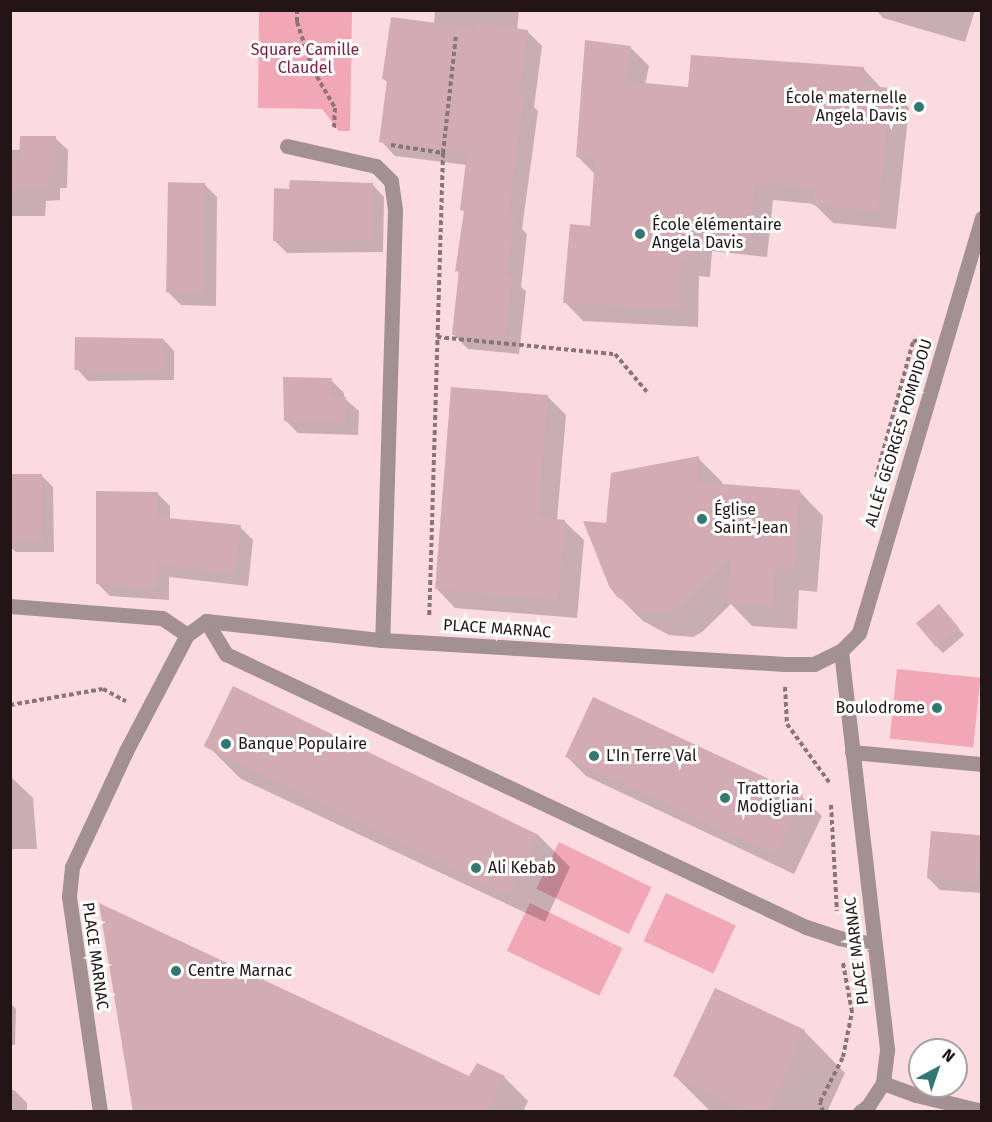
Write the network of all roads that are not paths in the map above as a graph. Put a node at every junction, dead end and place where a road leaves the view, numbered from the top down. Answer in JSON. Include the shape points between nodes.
{"nodes":[{"id":1,"x":287,"y":146,"type":"dead end"},
{"id":2,"x":981,"y":222,"type":"edge"},
{"id":3,"x":10,"y":606,"type":"edge"},
{"id":4,"x":206,"y":621,"type":"junction"},
{"id":5,"x":187,"y":635,"type":"junction"},
{"id":6,"x":382,"y":640,"type":"junction"},
{"id":7,"x":841,"y":651,"type":"junction"},
{"id":8,"x":852,"y":752,"type":"junction"},
{"id":9,"x":981,"y":764,"type":"edge"},
{"id":10,"x":874,"y":944,"type":"junction"},
{"id":11,"x":883,"y":1083,"type":"junction"},
{"id":12,"x":981,"y":1111,"type":"edge"},
{"id":13,"x":100,"y":1112,"type":"edge"},
{"id":14,"x":860,"y":1112,"type":"edge"}],
"edges":[{"from":1,"to":6,"type":"street","via":[[376,166],[391,181],[395,210]]},
{"from":2,"to":7,"type":"street","name":"ALLÉE GEORGES POMPIDOU","via":[[859,633]]},
{"from":3,"to":5,"type":"street","via":[[162,618]]},
{"from":4,"to":5,"type":"street","name":"PLACE MARNAC"},
{"from":4,"to":6,"type":"street","name":"PLACE MARNAC"},
{"from":4,"to":10,"type":"street","via":[[226,654],[806,927]]},
{"from":5,"to":13,"type":"street","name":"PLACE MARNAC","via":[[72,867],[69,896]]},
{"from":6,"to":7,"type":"street","name":"PLACE MARNAC","via":[[784,664],[814,664]]},
{"from":7,"to":8,"type":"street","name":"PLACE MARNAC"},
{"from":8,"to":9,"type":"street"},
{"from":8,"to":10,"type":"street","name":"PLACE MARNAC"},
{"from":10,"to":11,"type":"street","name":"PLACE MARNAC","via":[[887,1050]]},
{"from":11,"to":12,"type":"street"},
{"from":11,"to":14,"type":"street","name":"PLACE MARNAC"}]}
